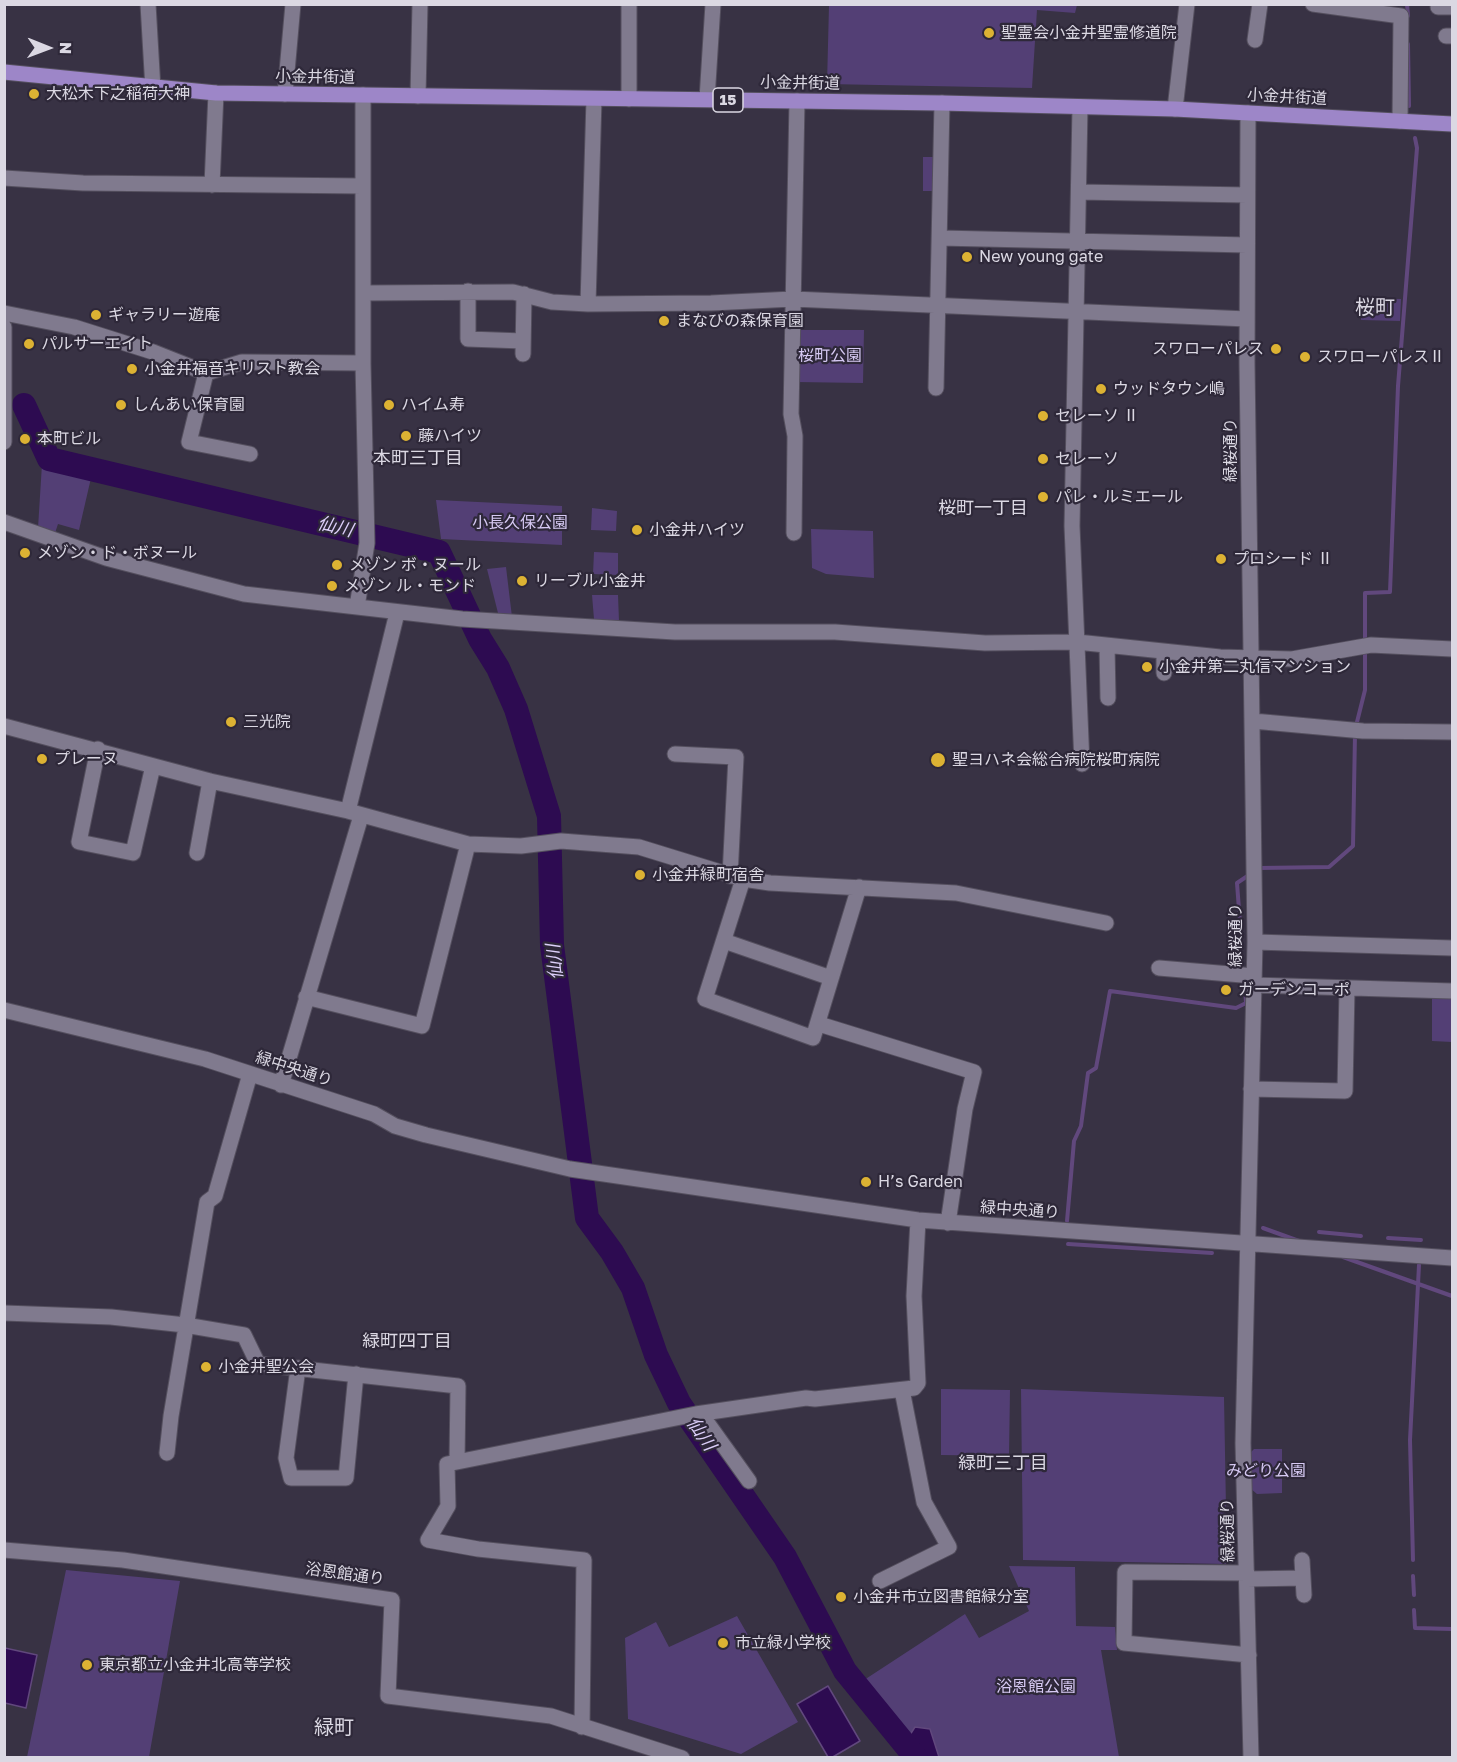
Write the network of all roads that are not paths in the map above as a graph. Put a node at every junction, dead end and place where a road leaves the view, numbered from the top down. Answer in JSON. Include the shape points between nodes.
{"nodes":[{"id":1,"x":148,"y":4,"type":"edge"},
{"id":2,"x":293,"y":4,"type":"edge"},
{"id":3,"x":420,"y":4,"type":"edge"},
{"id":4,"x":629,"y":4,"type":"edge"},
{"id":5,"x":713,"y":4,"type":"edge"},
{"id":6,"x":1187,"y":4,"type":"edge"},
{"id":7,"x":1260,"y":4,"type":"edge"},
{"id":8,"x":1313,"y":4,"type":"edge"},
{"id":9,"x":1255,"y":40,"type":"dead end"},
{"id":10,"x":4,"y":72,"type":"edge"},
{"id":11,"x":153,"y":89,"type":"junction"},
{"id":12,"x":216,"y":93,"type":"junction"},
{"id":13,"x":285,"y":94,"type":"junction"},
{"id":14,"x":363,"y":95,"type":"junction"},
{"id":15,"x":418,"y":96,"type":"junction"},
{"id":16,"x":594,"y":99,"type":"junction"},
{"id":17,"x":629,"y":99,"type":"junction"},
{"id":18,"x":707,"y":99,"type":"junction"},
{"id":19,"x":797,"y":101,"type":"junction"},
{"id":20,"x":942,"y":103,"type":"junction"},
{"id":21,"x":1080,"y":107,"type":"junction"},
{"id":22,"x":1175,"y":110,"type":"junction"},
{"id":23,"x":1248,"y":113,"type":"junction"},
{"id":24,"x":1400,"y":121,"type":"junction"},
{"id":25,"x":1452,"y":124,"type":"edge"},
{"id":26,"x":4,"y":178,"type":"edge"},
{"id":27,"x":212,"y":184,"type":"junction"},
{"id":28,"x":362,"y":186,"type":"junction"},
{"id":29,"x":1079,"y":192,"type":"junction"},
{"id":30,"x":1247,"y":195,"type":"junction"},
{"id":31,"x":940,"y":238,"type":"junction"},
{"id":32,"x":1078,"y":240,"type":"junction"},
{"id":33,"x":1248,"y":245,"type":"junction"},
{"id":34,"x":468,"y":291,"type":"junction"},
{"id":35,"x":364,"y":293,"type":"junction"},
{"id":36,"x":524,"y":294,"type":"junction"},
{"id":37,"x":793,"y":299,"type":"junction"},
{"id":38,"x":588,"y":304,"type":"junction"},
{"id":39,"x":938,"y":304,"type":"junction"},
{"id":40,"x":1077,"y":311,"type":"junction"},
{"id":41,"x":4,"y":313,"type":"edge"},
{"id":42,"x":1247,"y":319,"type":"junction"},
{"id":43,"x":4,"y":327,"type":"edge"},
{"id":44,"x":363,"y":363,"type":"junction"},
{"id":45,"x":206,"y":373,"type":"junction"},
{"id":46,"x":933,"y":380,"type":"dead end"},
{"id":47,"x":5,"y":433,"type":"edge"},
{"id":48,"x":4,"y":442,"type":"edge"},
{"id":49,"x":250,"y":454,"type":"dead end"},
{"id":50,"x":4,"y":522,"type":"edge"},
{"id":51,"x":794,"y":533,"type":"dead end"},
{"id":52,"x":357,"y":607,"type":"junction"},
{"id":53,"x":397,"y":613,"type":"junction"},
{"id":54,"x":1077,"y":642,"type":"junction"},
{"id":55,"x":1107,"y":646,"type":"junction"},
{"id":56,"x":1452,"y":649,"type":"edge"},
{"id":57,"x":1164,"y":652,"type":"junction"},
{"id":58,"x":1252,"y":658,"type":"junction"},
{"id":59,"x":1164,"y":673,"type":"dead end"},
{"id":60,"x":1108,"y":698,"type":"dead end"},
{"id":61,"x":1253,"y":721,"type":"junction"},
{"id":62,"x":4,"y":726,"type":"edge"},
{"id":63,"x":1452,"y":732,"type":"edge"},
{"id":64,"x":98,"y":749,"type":"junction"},
{"id":65,"x":675,"y":754,"type":"dead end"},
{"id":66,"x":1082,"y":764,"type":"dead end"},
{"id":67,"x":153,"y":766,"type":"junction"},
{"id":68,"x":210,"y":781,"type":"junction"},
{"id":69,"x":354,"y":814,"type":"junction"},
{"id":70,"x":468,"y":844,"type":"junction"},
{"id":71,"x":197,"y":853,"type":"dead end"},
{"id":72,"x":736,"y":877,"type":"junction"},
{"id":73,"x":858,"y":887,"type":"junction"},
{"id":74,"x":1106,"y":923,"type":"dead end"},
{"id":75,"x":724,"y":941,"type":"junction"},
{"id":76,"x":1255,"y":942,"type":"junction"},
{"id":77,"x":1452,"y":948,"type":"edge"},
{"id":78,"x":1159,"y":968,"type":"dead end"},
{"id":79,"x":831,"y":978,"type":"junction"},
{"id":80,"x":1254,"y":981,"type":"junction"},
{"id":81,"x":1347,"y":988,"type":"junction"},
{"id":82,"x":1452,"y":991,"type":"edge"},
{"id":83,"x":306,"y":997,"type":"junction"},
{"id":84,"x":4,"y":1010,"type":"edge"},
{"id":85,"x":819,"y":1024,"type":"junction"},
{"id":86,"x":250,"y":1074,"type":"junction"},
{"id":87,"x":281,"y":1085,"type":"junction"},
{"id":88,"x":1251,"y":1089,"type":"junction"},
{"id":89,"x":918,"y":1220,"type":"junction"},
{"id":90,"x":948,"y":1223,"type":"junction"},
{"id":91,"x":1248,"y":1243,"type":"junction"},
{"id":92,"x":1452,"y":1258,"type":"edge"},
{"id":93,"x":4,"y":1313,"type":"edge"},
{"id":94,"x":185,"y":1326,"type":"junction"},
{"id":95,"x":298,"y":1368,"type":"junction"},
{"id":96,"x":356,"y":1374,"type":"junction"},
{"id":97,"x":902,"y":1390,"type":"junction"},
{"id":98,"x":698,"y":1414,"type":"junction"},
{"id":99,"x":167,"y":1454,"type":"dead end"},
{"id":100,"x":457,"y":1462,"type":"junction"},
{"id":101,"x":749,"y":1481,"type":"dead end"},
{"id":102,"x":4,"y":1550,"type":"edge"},
{"id":103,"x":1302,"y":1560,"type":"dead end"},
{"id":104,"x":1247,"y":1576,"type":"junction"},
{"id":105,"x":1303,"y":1578,"type":"junction"},
{"id":106,"x":880,"y":1581,"type":"dead end"},
{"id":107,"x":1304,"y":1595,"type":"dead end"},
{"id":108,"x":1250,"y":1655,"type":"junction"},
{"id":109,"x":582,"y":1727,"type":"junction"},
{"id":110,"x":682,"y":1758,"type":"edge"},
{"id":111,"x":1251,"y":1758,"type":"edge"}],
"edges":[{"from":1,"to":11,"type":"street"},
{"from":2,"to":13,"type":"street"},
{"from":3,"to":15,"type":"street"},
{"from":4,"to":17,"type":"street"},
{"from":5,"to":18,"type":"street"},
{"from":6,"to":22,"type":"street"},
{"from":7,"to":9,"type":"street"},
{"from":8,"to":24,"type":"street","via":[[1401,16]]},
{"from":10,"to":11,"type":"main road","name":"小金井街道","number":"15"},
{"from":11,"to":12,"type":"main road","name":"小金井街道","number":"15"},
{"from":12,"to":13,"type":"main road","name":"小金井街道","number":"15"},
{"from":12,"to":27,"type":"street"},
{"from":13,"to":14,"type":"main road","name":"小金井街道","number":"15"},
{"from":14,"to":15,"type":"main road","name":"小金井街道","number":"15"},
{"from":14,"to":28,"type":"street"},
{"from":15,"to":16,"type":"main road","name":"小金井街道","number":"15"},
{"from":16,"to":17,"type":"main road","name":"小金井街道","number":"15"},
{"from":16,"to":38,"type":"street"},
{"from":17,"to":18,"type":"main road","name":"小金井街道","number":"15"},
{"from":18,"to":19,"type":"main road","name":"小金井街道","number":"15"},
{"from":19,"to":20,"type":"main road","name":"小金井街道","number":"15"},
{"from":19,"to":37,"type":"street"},
{"from":20,"to":21,"type":"main road","name":"小金井街道","number":"15"},
{"from":20,"to":31,"type":"street"},
{"from":21,"to":22,"type":"main road","name":"小金井街道","number":"15"},
{"from":21,"to":29,"type":"street"},
{"from":22,"to":23,"type":"main road","name":"小金井街道","number":"15"},
{"from":23,"to":24,"type":"main road","name":"小金井街道","number":"15"},
{"from":23,"to":30,"type":"street","name":"緑桜通り"},
{"from":24,"to":25,"type":"main road","name":"小金井街道","number":"15"},
{"from":26,"to":27,"type":"street"},
{"from":27,"to":28,"type":"street"},
{"from":28,"to":35,"type":"street"},
{"from":29,"to":30,"type":"street"},
{"from":29,"to":32,"type":"street"},
{"from":30,"to":33,"type":"street","name":"緑桜通り"},
{"from":31,"to":32,"type":"street"},
{"from":31,"to":39,"type":"street"},
{"from":32,"to":33,"type":"street"},
{"from":32,"to":40,"type":"street"},
{"from":33,"to":42,"type":"street","name":"緑桜通り"},
{"from":34,"to":35,"type":"street"},
{"from":34,"to":36,"type":"street"},
{"from":34,"to":36,"type":"street","via":[[468,339],[523,348]]},
{"from":35,"to":44,"type":"street"},
{"from":36,"to":38,"type":"street","via":[[552,302]]},
{"from":37,"to":38,"type":"street"},
{"from":37,"to":39,"type":"street"},
{"from":37,"to":51,"type":"street"},
{"from":39,"to":40,"type":"street"},
{"from":39,"to":46,"type":"street"},
{"from":40,"to":42,"type":"street"},
{"from":40,"to":54,"type":"street","via":[[1072,526]]},
{"from":41,"to":45,"type":"street","via":[[74,327]]},
{"from":42,"to":58,"type":"street","name":"緑桜通り"},
{"from":43,"to":47,"type":"street"},
{"from":44,"to":45,"type":"street","via":[[242,362]]},
{"from":44,"to":52,"type":"street","via":[[367,543]]},
{"from":45,"to":49,"type":"street","via":[[189,442]]},
{"from":47,"to":48,"type":"street"},
{"from":50,"to":52,"type":"street","via":[[106,558],[244,594]]},
{"from":52,"to":53,"type":"street"},
{"from":53,"to":54,"type":"street","via":[[675,632],[835,632],[985,643]]},
{"from":53,"to":69,"type":"street"},
{"from":54,"to":55,"type":"street"},
{"from":54,"to":66,"type":"street"},
{"from":55,"to":57,"type":"street"},
{"from":55,"to":60,"type":"street"},
{"from":56,"to":58,"type":"street","via":[[1366,646],[1292,659]]},
{"from":57,"to":58,"type":"street"},
{"from":57,"to":59,"type":"street"},
{"from":58,"to":61,"type":"street","name":"緑桜通り"},
{"from":61,"to":63,"type":"street","via":[[1357,730]]},
{"from":61,"to":76,"type":"street","name":"緑桜通り"},
{"from":62,"to":64,"type":"street"},
{"from":64,"to":67,"type":"street"},
{"from":64,"to":67,"type":"street","via":[[79,842],[133,853]]},
{"from":65,"to":72,"type":"street","via":[[736,757]]},
{"from":67,"to":68,"type":"street"},
{"from":68,"to":69,"type":"street"},
{"from":68,"to":71,"type":"street"},
{"from":69,"to":70,"type":"street"},
{"from":69,"to":83,"type":"street"},
{"from":70,"to":72,"type":"street","via":[[521,846],[561,841],[639,847]]},
{"from":70,"to":83,"type":"street","via":[[422,1026]]},
{"from":72,"to":73,"type":"street","via":[[770,883]]},
{"from":72,"to":75,"type":"street"},
{"from":73,"to":74,"type":"street","via":[[956,893]]},
{"from":73,"to":79,"type":"street"},
{"from":75,"to":79,"type":"street"},
{"from":75,"to":85,"type":"street","via":[[705,999],[813,1038]]},
{"from":76,"to":77,"type":"street"},
{"from":76,"to":80,"type":"street","name":"緑桜通り"},
{"from":78,"to":80,"type":"street"},
{"from":79,"to":85,"type":"street"},
{"from":80,"to":81,"type":"street"},
{"from":80,"to":88,"type":"street","name":"緑桜通り"},
{"from":81,"to":82,"type":"street"},
{"from":81,"to":88,"type":"street","via":[[1345,1091]]},
{"from":83,"to":87,"type":"street"},
{"from":84,"to":86,"type":"street","name":"緑中央通り","via":[[205,1059]]},
{"from":85,"to":90,"type":"street","via":[[974,1072]]},
{"from":86,"to":87,"type":"street","name":"緑中央通り"},
{"from":86,"to":94,"type":"street","via":[[215,1196],[207,1202]]},
{"from":87,"to":89,"type":"street","name":"緑中央通り","via":[[374,1114],[426,1136],[570,1169]]},
{"from":88,"to":91,"type":"street","name":"緑桜通り"},
{"from":89,"to":90,"type":"street","name":"緑中央通り"},
{"from":89,"to":97,"type":"street","via":[[914,1296],[918,1383],[915,1388]]},
{"from":90,"to":91,"type":"street","name":"緑中央通り"},
{"from":91,"to":92,"type":"street","name":"緑中央通り"},
{"from":91,"to":104,"type":"street","name":"緑桜通り","via":[[1243,1431]]},
{"from":93,"to":94,"type":"street","via":[[111,1317]]},
{"from":94,"to":95,"type":"street","via":[[244,1335],[258,1364]]},
{"from":94,"to":99,"type":"street"},
{"from":95,"to":96,"type":"street"},
{"from":95,"to":96,"type":"street","via":[[285,1464],[291,1478],[346,1478]]},
{"from":96,"to":100,"type":"street","via":[[458,1386]]},
{"from":97,"to":98,"type":"street","via":[[806,1398]]},
{"from":97,"to":106,"type":"street","via":[[924,1502],[949,1547]]},
{"from":98,"to":100,"type":"street"},
{"from":98,"to":101,"type":"street"},
{"from":100,"to":109,"type":"street","via":[[447,1464],[448,1506],[428,1540],[584,1560]]},
{"from":102,"to":109,"type":"street","name":"浴恩館通り","via":[[123,1560],[392,1599],[388,1696],[551,1716]]},
{"from":103,"to":105,"type":"street"},
{"from":104,"to":105,"type":"street"},
{"from":104,"to":108,"type":"street","name":"緑桜通り"},
{"from":104,"to":108,"type":"street","via":[[1125,1572],[1124,1643]]},
{"from":105,"to":107,"type":"street"},
{"from":108,"to":111,"type":"street","name":"緑桜通り"},
{"from":109,"to":110,"type":"street","name":"浴恩館通り"}]}
